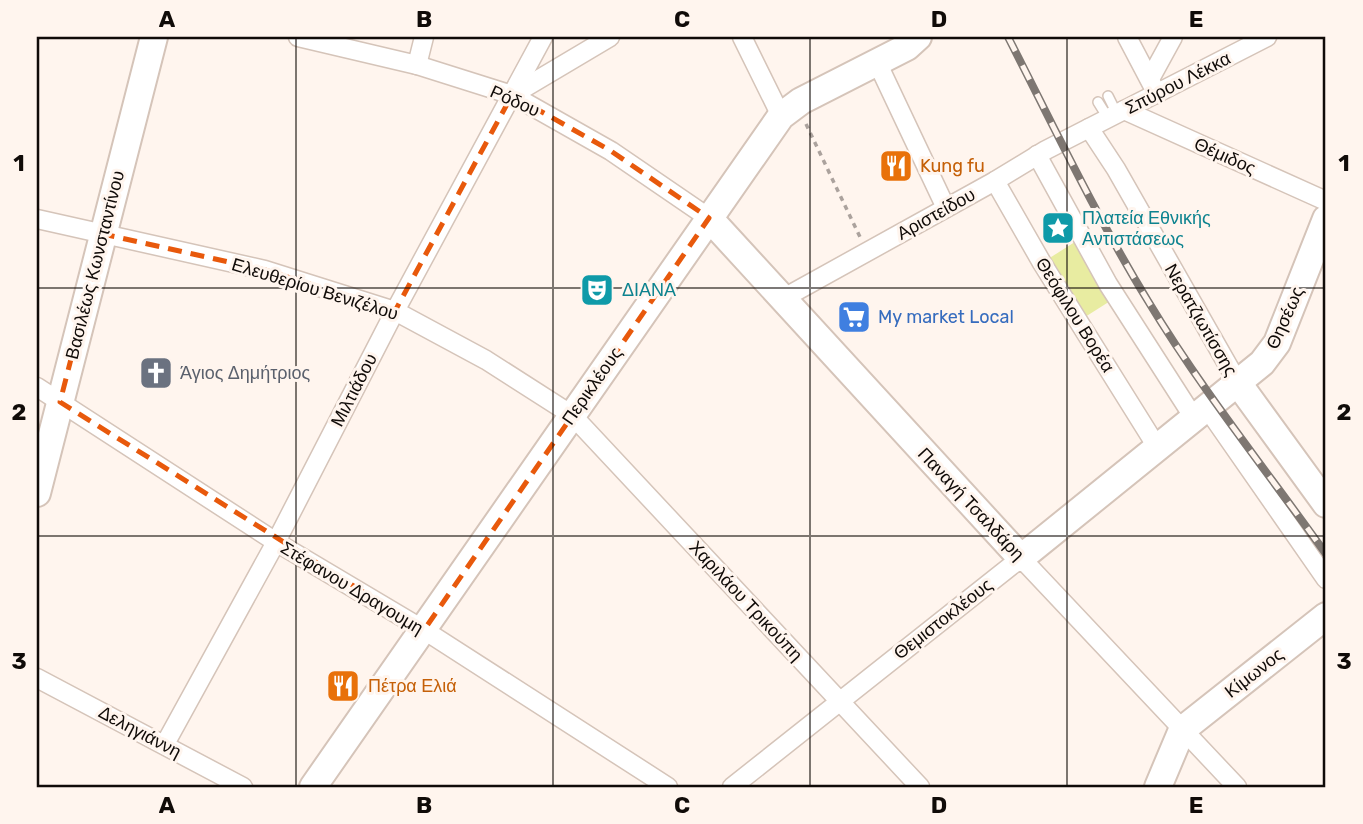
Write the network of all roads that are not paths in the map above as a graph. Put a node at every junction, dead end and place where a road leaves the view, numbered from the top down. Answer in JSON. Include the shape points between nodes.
{"nodes":[{"id":1,"x":154,"y":37,"type":"edge"},
{"id":2,"x":298,"y":37,"type":"edge"},
{"id":3,"x":424,"y":37,"type":"edge"},
{"id":4,"x":543,"y":37,"type":"edge"},
{"id":5,"x":610,"y":37,"type":"edge"},
{"id":6,"x":742,"y":37,"type":"edge"},
{"id":7,"x":918,"y":37,"type":"edge"},
{"id":8,"x":1127,"y":37,"type":"edge"},
{"id":9,"x":1173,"y":37,"type":"edge"},
{"id":10,"x":1267,"y":37,"type":"edge"},
{"id":11,"x":877,"y":62,"type":"junction"},
{"id":12,"x":417,"y":65,"type":"junction"},
{"id":13,"x":1153,"y":86,"type":"junction"},
{"id":14,"x":512,"y":95,"type":"junction"},
{"id":15,"x":1108,"y":96,"type":"dead end"},
{"id":16,"x":1098,"y":102,"type":"dead end"},
{"id":17,"x":1116,"y":114,"type":"junction"},
{"id":18,"x":793,"y":118,"type":"junction"},
{"id":19,"x":1088,"y":128,"type":"junction"},
{"id":20,"x":1037,"y":155,"type":"junction"},
{"id":21,"x":995,"y":181,"type":"junction"},
{"id":22,"x":1326,"y":201,"type":"edge"},
{"id":23,"x":946,"y":208,"type":"junction"},
{"id":24,"x":709,"y":218,"type":"junction"},
{"id":25,"x":37,"y":219,"type":"edge"},
{"id":26,"x":1326,"y":219,"type":"edge"},
{"id":27,"x":103,"y":234,"type":"junction"},
{"id":28,"x":782,"y":299,"type":"junction"},
{"id":29,"x":395,"y":311,"type":"junction"},
{"id":30,"x":37,"y":387,"type":"edge"},
{"id":31,"x":60,"y":402,"type":"junction"},
{"id":32,"x":1214,"y":402,"type":"junction"},
{"id":33,"x":572,"y":415,"type":"junction"},
{"id":34,"x":1157,"y":447,"type":"junction"},
{"id":35,"x":37,"y":493,"type":"edge"},
{"id":36,"x":1326,"y":504,"type":"edge"},
{"id":37,"x":276,"y":542,"type":"junction"},
{"id":38,"x":1021,"y":558,"type":"junction"},
{"id":39,"x":1326,"y":579,"type":"edge"},
{"id":40,"x":1326,"y":616,"type":"edge"},
{"id":41,"x":424,"y":630,"type":"junction"},
{"id":42,"x":37,"y":678,"type":"edge"},
{"id":43,"x":840,"y":701,"type":"junction"},
{"id":44,"x":1182,"y":730,"type":"junction"},
{"id":45,"x":165,"y":744,"type":"junction"},
{"id":46,"x":243,"y":787,"type":"edge"},
{"id":47,"x":313,"y":787,"type":"edge"},
{"id":48,"x":668,"y":787,"type":"edge"},
{"id":49,"x":732,"y":787,"type":"edge"},
{"id":50,"x":920,"y":787,"type":"edge"},
{"id":51,"x":1158,"y":787,"type":"edge"},
{"id":52,"x":1237,"y":787,"type":"edge"}],
"edges":[{"from":1,"to":27,"type":"main road","name":"Βασιλέως Κωνσταντίνου"},
{"from":2,"to":12,"type":"street","name":"Ρόδου"},
{"from":3,"to":12,"type":"street"},
{"from":4,"to":14,"type":"street","name":"Μιλτιάδου"},
{"from":5,"to":14,"type":"street"},
{"from":6,"to":18,"type":"street"},
{"from":7,"to":11,"type":"main road","name":"Περικλέους"},
{"from":8,"to":13,"type":"street"},
{"from":9,"to":13,"type":"street"},
{"from":10,"to":13,"type":"street","name":"Σπύρου Λέκκα"},
{"from":11,"to":18,"type":"main road","name":"Περικλέους","via":[[801,101]]},
{"from":11,"to":23,"type":"street"},
{"from":12,"to":14,"type":"street","name":"Ρόδου"},
{"from":13,"to":17,"type":"street","name":"Σπύρου Λέκκα"},
{"from":14,"to":24,"type":"street","name":"Ρόδου","via":[[611,151]]},
{"from":14,"to":29,"type":"street","name":"Μιλτιάδου"},
{"from":15,"to":17,"type":"lane"},
{"from":16,"to":17,"type":"lane"},
{"from":17,"to":19,"type":"street","name":"Σπύρου Λέκκα"},
{"from":17,"to":22,"type":"street","name":"Θέμιδος"},
{"from":18,"to":24,"type":"main road","name":"Περικλέους"},
{"from":19,"to":20,"type":"street","name":"Αριστείδου"},
{"from":19,"to":32,"type":"street","name":"Νερατζιωτίσσης","via":[[1116,169]]},
{"from":20,"to":21,"type":"street","name":"Αριστείδου"},
{"from":20,"to":32,"type":"street","via":[[1108,284]]},
{"from":21,"to":23,"type":"street","name":"Αριστείδου"},
{"from":21,"to":34,"type":"street","name":"Θεόφιλου Βορέα"},
{"from":23,"to":28,"type":"street","name":"Αριστείδου"},
{"from":24,"to":28,"type":"main road","name":"Παναγή Τσαλδάρη"},
{"from":24,"to":33,"type":"main road","name":"Περικλέους"},
{"from":25,"to":27,"type":"street","name":"Ελευθερίου Βενιζέλου"},
{"from":26,"to":32,"type":"main road","name":"Θησέως","via":[[1278,343],[1262,363]]},
{"from":27,"to":29,"type":"street","name":"Ελευθερίου Βενιζέλου","via":[[265,270]]},
{"from":27,"to":31,"type":"main road","name":"Βασιλέως Κωνσταντίνου"},
{"from":28,"to":38,"type":"main road","name":"Παναγή Τσαλδάρη"},
{"from":29,"to":33,"type":"street","name":"Ελευθερίου Βενιζέλου","via":[[486,360]]},
{"from":29,"to":37,"type":"street","name":"Μιλτιάδου"},
{"from":30,"to":31,"type":"street","name":"Στέφανου Δραγουμη"},
{"from":31,"to":35,"type":"main road","name":"Βασιλέως Κωνσταντίνου"},
{"from":31,"to":37,"type":"street","name":"Στέφανου Δραγουμη"},
{"from":32,"to":34,"type":"main road","name":"Θεμιστοκλέους"},
{"from":32,"to":36,"type":"main road","name":"Νερατζιωτίσσης"},
{"from":32,"to":39,"type":"street","name":"Νερατζιωτίσσης"},
{"from":33,"to":41,"type":"main road","name":"Περικλέους"},
{"from":33,"to":43,"type":"street","name":"Χαριλάου Τρικούπη"},
{"from":34,"to":38,"type":"main road","name":"Θεμιστοκλέους"},
{"from":37,"to":41,"type":"street","name":"Στέφανου Δραγουμη"},
{"from":37,"to":45,"type":"street","name":"Μιλτιάδου"},
{"from":38,"to":43,"type":"street","name":"Θεμιστοκλέους"},
{"from":38,"to":44,"type":"street","name":"Παναγή Τσαλδάρη"},
{"from":40,"to":44,"type":"main road","name":"Κίμωνος"},
{"from":41,"to":47,"type":"main road","name":"Περικλέους"},
{"from":41,"to":48,"type":"street","name":"Στέφανου Δραγουμη"},
{"from":42,"to":45,"type":"street","name":"Δεληγιάννη"},
{"from":43,"to":49,"type":"street","name":"Θεμιστοκλέους"},
{"from":43,"to":50,"type":"street","name":"Χαριλάου Τρικούπη"},
{"from":44,"to":51,"type":"main road"},
{"from":44,"to":52,"type":"street","name":"Παναγή Τσαλδάρη"},
{"from":45,"to":46,"type":"street","name":"Δεληγιάννη"}]}
